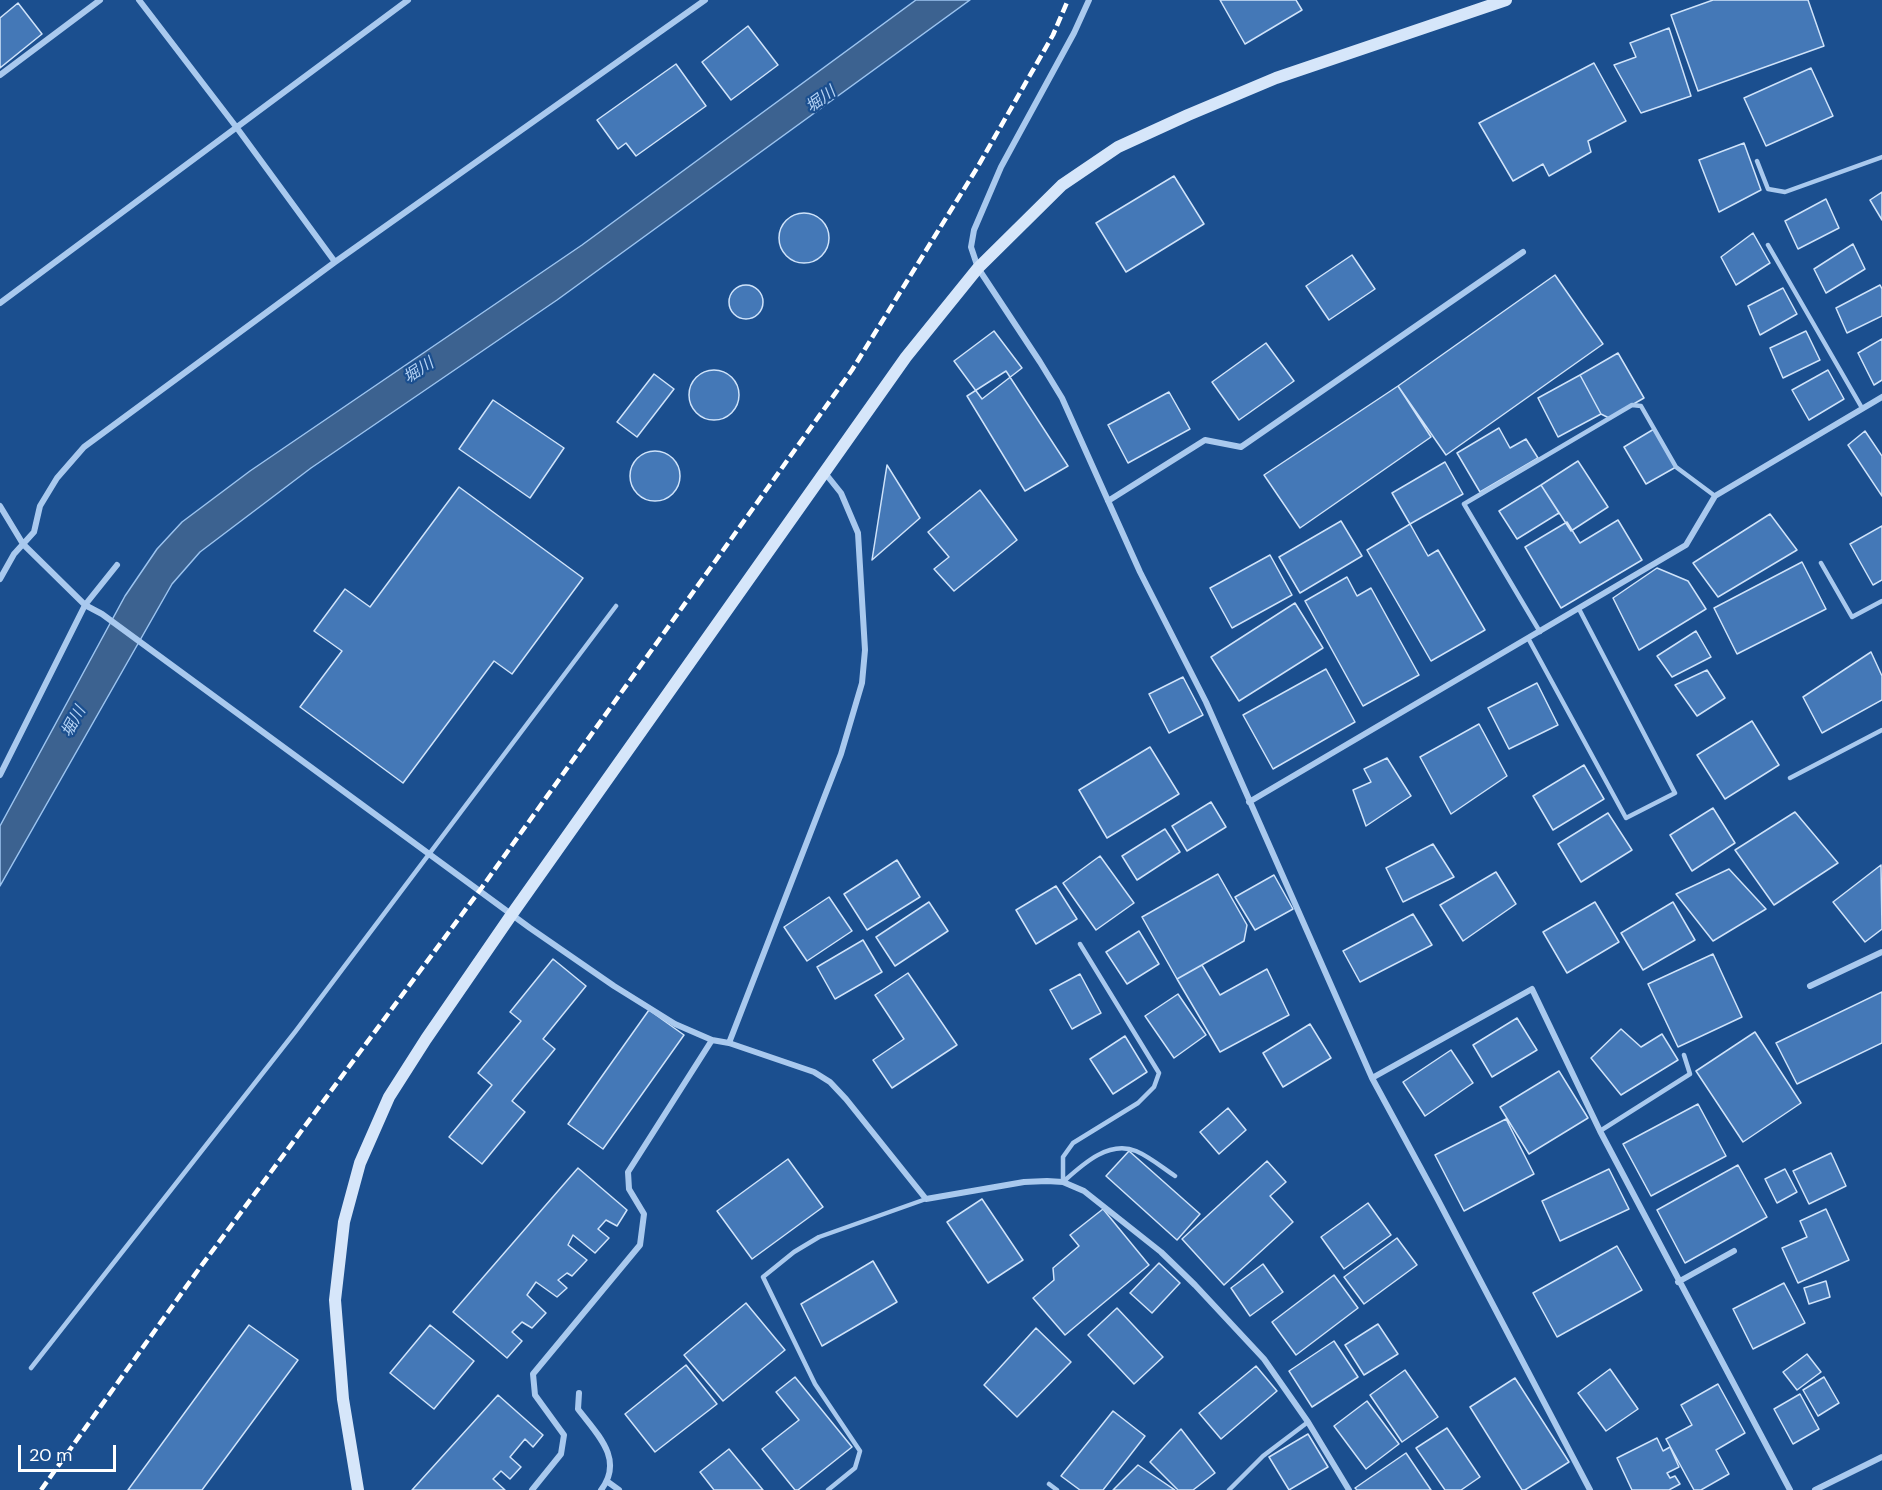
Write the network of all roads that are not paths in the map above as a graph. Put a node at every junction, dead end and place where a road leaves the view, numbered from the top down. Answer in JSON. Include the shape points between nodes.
{"nodes":[{"id":1,"x":99,"y":0,"type":"edge"},
{"id":2,"x":139,"y":0,"type":"edge"},
{"id":3,"x":408,"y":0,"type":"edge"},
{"id":4,"x":705,"y":0,"type":"edge"},
{"id":5,"x":1089,"y":0,"type":"edge"},
{"id":6,"x":1506,"y":0,"type":"edge"},
{"id":7,"x":0,"y":75,"type":"edge"},
{"id":8,"x":237,"y":128,"type":"junction"},
{"id":9,"x":1882,"y":157,"type":"edge"},
{"id":10,"x":1757,"y":161,"type":"dead end"},
{"id":11,"x":1768,"y":245,"type":"dead end"},
{"id":12,"x":1523,"y":252,"type":"dead end"},
{"id":13,"x":335,"y":262,"type":"junction"},
{"id":14,"x":978,"y":268,"type":"junction"},
{"id":15,"x":0,"y":303,"type":"edge"},
{"id":16,"x":1882,"y":397,"type":"edge"},
{"id":17,"x":1862,"y":408,"type":"junction"},
{"id":18,"x":825,"y":473,"type":"junction"},
{"id":19,"x":1715,"y":496,"type":"junction"},
{"id":20,"x":1108,"y":501,"type":"junction"},
{"id":21,"x":0,"y":506,"type":"edge"},
{"id":22,"x":23,"y":544,"type":"junction"},
{"id":23,"x":1821,"y":563,"type":"dead end"},
{"id":24,"x":117,"y":565,"type":"dead end"},
{"id":25,"x":0,"y":579,"type":"edge"},
{"id":26,"x":1882,"y":601,"type":"edge"},
{"id":27,"x":86,"y":605,"type":"junction"},
{"id":28,"x":616,"y":606,"type":"dead end"},
{"id":29,"x":1579,"y":609,"type":"junction"},
{"id":30,"x":1540,"y":632,"type":"junction"},
{"id":31,"x":1528,"y":638,"type":"junction"},
{"id":32,"x":1882,"y":730,"type":"edge"},
{"id":33,"x":0,"y":775,"type":"edge"},
{"id":34,"x":1790,"y":778,"type":"dead end"},
{"id":35,"x":1249,"y":802,"type":"junction"},
{"id":36,"x":430,"y":853,"type":"junction"},
{"id":37,"x":512,"y":914,"type":"junction"},
{"id":38,"x":1080,"y":944,"type":"dead end"},
{"id":39,"x":1882,"y":952,"type":"edge"},
{"id":40,"x":1810,"y":986,"type":"dead end"},
{"id":41,"x":712,"y":1040,"type":"junction"},
{"id":42,"x":729,"y":1043,"type":"junction"},
{"id":43,"x":1684,"y":1055,"type":"dead end"},
{"id":44,"x":1372,"y":1078,"type":"junction"},
{"id":45,"x":1600,"y":1131,"type":"junction"},
{"id":46,"x":1175,"y":1176,"type":"dead end"},
{"id":47,"x":1063,"y":1182,"type":"junction"},
{"id":48,"x":926,"y":1199,"type":"junction"},
{"id":49,"x":1734,"y":1251,"type":"dead end"},
{"id":50,"x":1678,"y":1282,"type":"junction"},
{"id":51,"x":31,"y":1368,"type":"dead end"},
{"id":52,"x":579,"y":1393,"type":"dead end"},
{"id":53,"x":1308,"y":1422,"type":"junction"},
{"id":54,"x":1882,"y":1457,"type":"edge"},
{"id":55,"x":608,"y":1482,"type":"junction"},
{"id":56,"x":1049,"y":1484,"type":"dead end"},
{"id":57,"x":358,"y":1490,"type":"edge"},
{"id":58,"x":532,"y":1490,"type":"edge"},
{"id":59,"x":601,"y":1490,"type":"edge"},
{"id":60,"x":619,"y":1490,"type":"edge"},
{"id":61,"x":828,"y":1490,"type":"edge"},
{"id":62,"x":1057,"y":1490,"type":"edge"},
{"id":63,"x":1228,"y":1490,"type":"edge"},
{"id":64,"x":1349,"y":1490,"type":"edge"},
{"id":65,"x":1590,"y":1490,"type":"edge"},
{"id":66,"x":1790,"y":1490,"type":"edge"},
{"id":67,"x":1815,"y":1490,"type":"edge"}],
"edges":[{"from":1,"to":7,"type":"street"},
{"from":2,"to":8,"type":"street"},
{"from":3,"to":8,"type":"street"},
{"from":4,"to":13,"type":"street"},
{"from":5,"to":14,"type":"street","via":[[1001,167],[974,230],[971,247]]},
{"from":6,"to":14,"type":"street","via":[[1276,78],[1118,147],[1062,185]]},
{"from":8,"to":13,"type":"street"},
{"from":8,"to":15,"type":"street"},
{"from":9,"to":10,"type":"lane","via":[[1785,192],[1767,189]]},
{"from":11,"to":17,"type":"lane"},
{"from":12,"to":20,"type":"street","via":[[1241,447],[1205,440]]},
{"from":13,"to":22,"type":"street","via":[[84,447],[57,478],[40,506],[34,532]]},
{"from":14,"to":18,"type":"street","via":[[906,357]]},
{"from":14,"to":20,"type":"street","via":[[1062,398]]},
{"from":16,"to":17,"type":"street"},
{"from":17,"to":19,"type":"street"},
{"from":18,"to":37,"type":"street"},
{"from":18,"to":42,"type":"street","via":[[841,493],[858,533],[865,650],[862,683],[840,754]]},
{"from":19,"to":29,"type":"street","via":[[1686,545]]},
{"from":19,"to":30,"type":"lane","via":[[1676,467],[1641,406],[1632,405],[1464,504]]},
{"from":20,"to":35,"type":"street","via":[[1206,702]]},
{"from":21,"to":22,"type":"street"},
{"from":22,"to":25,"type":"street"},
{"from":22,"to":27,"type":"street"},
{"from":23,"to":26,"type":"lane","via":[[1852,617]]},
{"from":24,"to":27,"type":"street"},
{"from":27,"to":33,"type":"street"},
{"from":27,"to":36,"type":"street"},
{"from":28,"to":36,"type":"lane"},
{"from":29,"to":30,"type":"street"},
{"from":29,"to":31,"type":"lane","via":[[1675,793],[1626,818]]},
{"from":30,"to":31,"type":"street"},
{"from":31,"to":35,"type":"street"},
{"from":32,"to":34,"type":"lane"},
{"from":35,"to":44,"type":"street"},
{"from":36,"to":37,"type":"street"},
{"from":36,"to":51,"type":"lane"},
{"from":37,"to":41,"type":"street","via":[[614,986],[675,1024]]},
{"from":37,"to":57,"type":"street","via":[[389,1097],[360,1163],[345,1222],[335,1300],[343,1399]]},
{"from":38,"to":47,"type":"lane","via":[[1159,1073],[1154,1087],[1138,1103],[1073,1143],[1063,1157]]},
{"from":39,"to":40,"type":"street"},
{"from":41,"to":42,"type":"street"},
{"from":41,"to":58,"type":"street","via":[[628,1173],[629,1189],[644,1214],[640,1245],[533,1374],[535,1395],[564,1435],[561,1454]]},
{"from":42,"to":48,"type":"street","via":[[814,1072],[830,1082]]},
{"from":43,"to":45,"type":"lane","via":[[1690,1074]]},
{"from":44,"to":45,"type":"street","via":[[1532,989]]},
{"from":44,"to":65,"type":"street"},
{"from":45,"to":50,"type":"street"},
{"from":46,"to":47,"type":"lane","via":[[1135,1151],[1112,1149],[1086,1162]]},
{"from":47,"to":48,"type":"street","via":[[1024,1182]]},
{"from":47,"to":53,"type":"street","via":[[1084,1191],[1161,1252],[1195,1285],[1264,1359]]},
{"from":48,"to":61,"type":"lane","via":[[819,1237],[763,1277],[815,1384],[860,1451],[855,1468]]},
{"from":49,"to":50,"type":"street"},
{"from":50,"to":66,"type":"street"},
{"from":52,"to":55,"type":"street","via":[[578,1409],[607,1447]]},
{"from":53,"to":63,"type":"lane","via":[[1263,1456]]},
{"from":53,"to":64,"type":"street"},
{"from":54,"to":67,"type":"street"},
{"from":55,"to":59,"type":"street"},
{"from":55,"to":60,"type":"street"},
{"from":56,"to":62,"type":"lane"}]}
